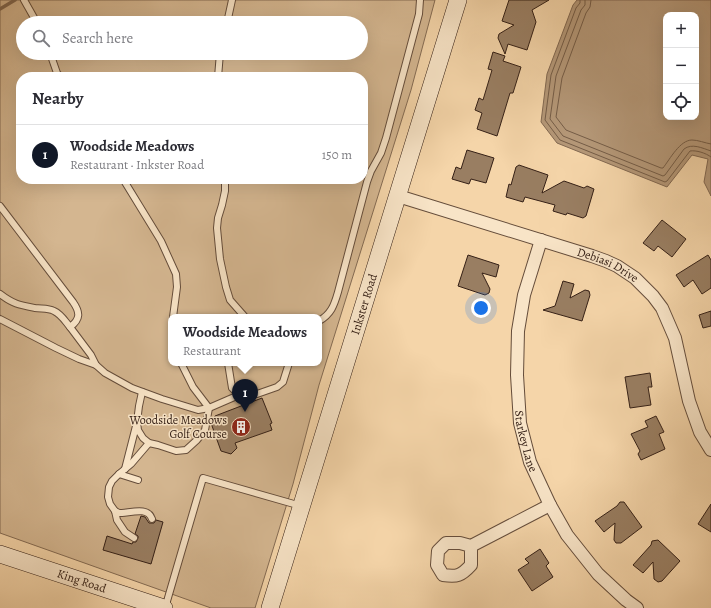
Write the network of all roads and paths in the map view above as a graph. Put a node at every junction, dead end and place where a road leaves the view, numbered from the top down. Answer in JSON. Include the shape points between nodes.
{"nodes":[{"id":1,"x":232,"y":0,"type":"edge"},
{"id":2,"x":420,"y":0,"type":"edge"},
{"id":3,"x":458,"y":0,"type":"edge"},
{"id":4,"x":25,"y":2,"type":"edge"},
{"id":5,"x":33,"y":16,"type":"edge"},
{"id":6,"x":229,"y":16,"type":"edge"},
{"id":7,"x":52,"y":60,"type":"edge"},
{"id":8,"x":219,"y":60,"type":"edge"},
{"id":9,"x":57,"y":72,"type":"edge"},
{"id":10,"x":218,"y":72,"type":"edge"},
{"id":11,"x":368,"y":179,"type":"edge"},
{"id":12,"x":126,"y":184,"type":"edge"},
{"id":13,"x":225,"y":184,"type":"edge"},
{"id":14,"x":366,"y":184,"type":"edge"},
{"id":15,"x":398,"y":196,"type":"junction"},
{"id":16,"x":0,"y":206,"type":"edge"},
{"id":17,"x":541,"y":240,"type":"junction"},
{"id":18,"x":0,"y":294,"type":"edge"},
{"id":19,"x":173,"y":314,"type":"edge"},
{"id":20,"x":242,"y":314,"type":"edge"},
{"id":21,"x":0,"y":319,"type":"edge"},
{"id":22,"x":322,"y":319,"type":"edge"},
{"id":23,"x":70,"y":327,"type":"junction"},
{"id":24,"x":96,"y":365,"type":"junction"},
{"id":25,"x":182,"y":366,"type":"edge"},
{"id":26,"x":228,"y":366,"type":"edge"},
{"id":27,"x":288,"y":366,"type":"edge"},
{"id":28,"x":142,"y":392,"type":"junction"},
{"id":29,"x":239,"y":396,"type":"junction"},
{"id":30,"x":209,"y":408,"type":"junction"},
{"id":31,"x":137,"y":422,"type":"junction"},
{"id":32,"x":148,"y":443,"type":"junction"},
{"id":33,"x":711,"y":450,"type":"edge"},
{"id":34,"x":122,"y":472,"type":"junction"},
{"id":35,"x":138,"y":480,"type":"dead end"},
{"id":36,"x":550,"y":505,"type":"junction"},
{"id":37,"x":302,"y":506,"type":"junction"},
{"id":38,"x":115,"y":511,"type":"junction"},
{"id":39,"x":152,"y":519,"type":"dead end"},
{"id":40,"x":134,"y":538,"type":"dead end"},
{"id":41,"x":472,"y":546,"type":"dead end"},
{"id":42,"x":0,"y":554,"type":"edge"},
{"id":43,"x":165,"y":608,"type":"edge"},
{"id":44,"x":270,"y":608,"type":"edge"},
{"id":45,"x":637,"y":608,"type":"edge"}],
"edges":[{"from":1,"to":6,"type":"lane"},
{"from":2,"to":11,"type":"lane","via":[[407,64],[386,138]]},
{"from":3,"to":15,"type":"street","name":"Inkster Road"},
{"from":4,"to":5,"type":"lane"},
{"from":7,"to":9,"type":"lane"},
{"from":8,"to":10,"type":"lane"},
{"from":12,"to":19,"type":"lane","via":[[161,241],[176,274]]},
{"from":13,"to":20,"type":"lane","via":[[217,228],[220,258],[230,300]]},
{"from":14,"to":22,"type":"lane","via":[[334,307]]},
{"from":15,"to":17,"type":"street","name":"Debiasi Drive"},
{"from":15,"to":37,"type":"street","name":"Inkster Road"},
{"from":16,"to":23,"type":"lane","via":[[78,309],[77,320]]},
{"from":17,"to":33,"type":"street","name":"Debiasi Drive","via":[[612,264],[635,278],[654,296],[675,338],[689,401],[700,432]]},
{"from":17,"to":36,"type":"street","name":"Starkey Lane","via":[[524,295],[518,331],[517,375],[520,423],[530,462]]},
{"from":18,"to":23,"type":"lane","via":[[18,305],[54,311]]},
{"from":21,"to":24,"type":"lane"},
{"from":23,"to":24,"type":"lane"},
{"from":24,"to":28,"type":"lane","via":[[116,380]]},
{"from":25,"to":30,"type":"lane","via":[[193,387]]},
{"from":26,"to":29,"type":"lane","via":[[232,388]]},
{"from":27,"to":29,"type":"lane","via":[[283,382],[277,387],[257,394]]},
{"from":28,"to":30,"type":"lane","via":[[198,410]]},
{"from":28,"to":31,"type":"lane"},
{"from":29,"to":30,"type":"lane"},
{"from":30,"to":32,"type":"lane","via":[[205,430],[186,450],[176,451]]},
{"from":31,"to":32,"type":"lane","via":[[138,430]]},
{"from":31,"to":34,"type":"lane"},
{"from":32,"to":34,"type":"lane"},
{"from":34,"to":35,"type":"lane"},
{"from":34,"to":38,"type":"lane","via":[[112,480],[109,487],[108,496]]},
{"from":36,"to":41,"type":"street"},
{"from":36,"to":45,"type":"street","name":"Starkey Lane","via":[[567,535],[588,562]]},
{"from":37,"to":43,"type":"lane","via":[[203,478]]},
{"from":37,"to":44,"type":"street","name":"Inkster Road"},
{"from":38,"to":39,"type":"lane","via":[[145,512],[151,515]]},
{"from":38,"to":40,"type":"lane","via":[[117,520],[125,532]]},
{"from":42,"to":43,"type":"street","name":"King Road"}]}
